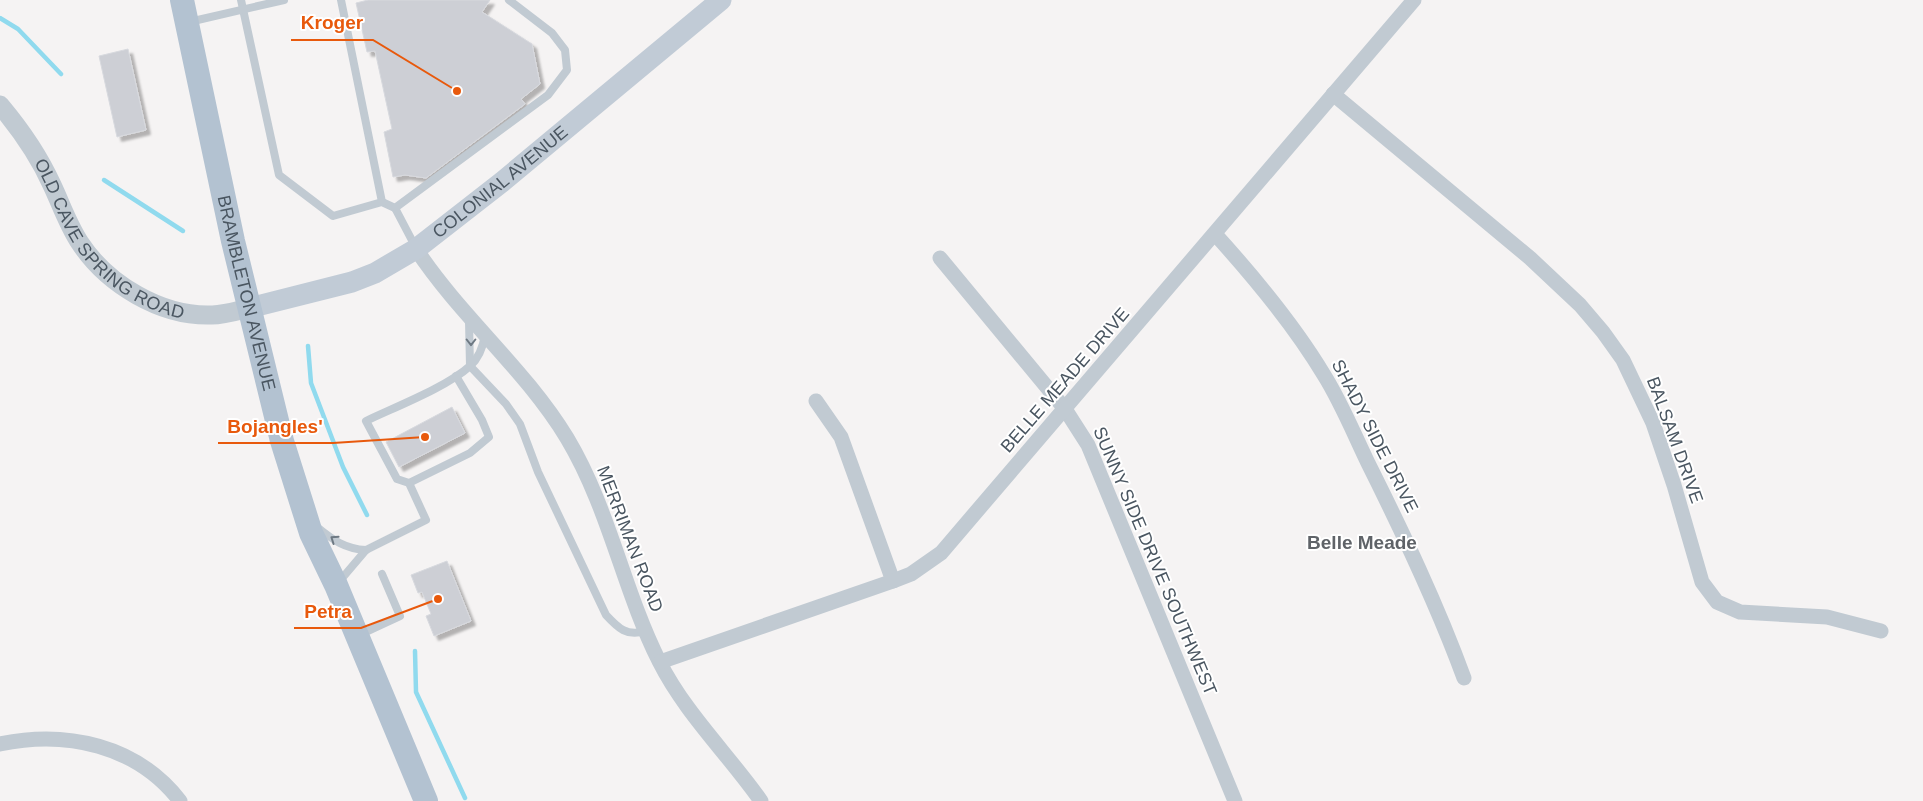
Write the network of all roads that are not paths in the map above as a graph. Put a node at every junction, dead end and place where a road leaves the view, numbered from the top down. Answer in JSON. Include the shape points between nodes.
{"nodes":[{"id":1,"x":241,"y":0,"type":"edge"},
{"id":2,"x":284,"y":0,"type":"edge"},
{"id":3,"x":341,"y":0,"type":"edge"},
{"id":4,"x":509,"y":0,"type":"edge"},
{"id":5,"x":720,"y":0,"type":"edge"},
{"id":6,"x":1414,"y":0,"type":"edge"},
{"id":7,"x":244,"y":10,"type":"junction"},
{"id":8,"x":185,"y":11,"type":"edge"},
{"id":9,"x":1334,"y":94,"type":"junction"},
{"id":10,"x":0,"y":106,"type":"edge"},
{"id":11,"x":382,"y":202,"type":"junction"},
{"id":12,"x":395,"y":208,"type":"junction"},
{"id":13,"x":1215,"y":234,"type":"junction"},
{"id":14,"x":416,"y":249,"type":"junction"},
{"id":15,"x":940,"y":258,"type":"dead end"},
{"id":16,"x":249,"y":308,"type":"junction"},
{"id":17,"x":469,"y":317,"type":"junction"},
{"id":18,"x":485,"y":335,"type":"junction"},
{"id":19,"x":470,"y":366,"type":"junction"},
{"id":20,"x":456,"y":376,"type":"junction"},
{"id":21,"x":816,"y":401,"type":"dead end"},
{"id":22,"x":1065,"y":408,"type":"junction"},
{"id":23,"x":409,"y":483,"type":"junction"},
{"id":24,"x":306,"y":518,"type":"junction"},
{"id":25,"x":366,"y":550,"type":"junction"},
{"id":26,"x":382,"y":574,"type":"dead end"},
{"id":27,"x":893,"y":582,"type":"junction"},
{"id":28,"x":336,"y":585,"type":"junction"},
{"id":29,"x":645,"y":631,"type":"junction"},
{"id":30,"x":1881,"y":631,"type":"dead end"},
{"id":31,"x":358,"y":636,"type":"junction"},
{"id":32,"x":660,"y":662,"type":"junction"},
{"id":33,"x":1464,"y":678,"type":"dead end"},
{"id":34,"x":0,"y":744,"type":"edge"},
{"id":35,"x":180,"y":801,"type":"edge"},
{"id":36,"x":426,"y":801,"type":"edge"},
{"id":37,"x":761,"y":801,"type":"edge"},
{"id":38,"x":1234,"y":801,"type":"edge"}],
"edges":[{"from":1,"to":7,"type":"lane"},
{"from":2,"to":7,"type":"lane"},
{"from":3,"to":11,"type":"lane"},
{"from":4,"to":12,"type":"lane","via":[[552,33],[565,50],[567,70],[548,95]]},
{"from":5,"to":14,"type":"main road","name":"COLONIAL AVENUE","via":[[502,182]]},
{"from":6,"to":9,"type":"street","name":"BELLE MEADE DRIVE"},
{"from":7,"to":8,"type":"lane"},
{"from":7,"to":11,"type":"lane","via":[[280,174],[333,216]]},
{"from":8,"to":16,"type":"main road","name":"BRAMBLETON AVENUE"},
{"from":9,"to":13,"type":"street","name":"BELLE MEADE DRIVE"},
{"from":9,"to":30,"type":"street","name":"BALSAM DRIVE","via":[[1530,258],[1580,305],[1603,332],[1624,360],[1653,423],[1702,582],[1717,602],[1740,612],[1827,617]]},
{"from":10,"to":16,"type":"street","name":"OLD CAVE SPRING ROAD","via":[[36,154],[80,244],[105,273],[144,299],[176,312],[211,315]]},
{"from":11,"to":12,"type":"lane"},
{"from":12,"to":14,"type":"lane"},
{"from":13,"to":22,"type":"street","name":"BELLE MEADE DRIVE"},
{"from":13,"to":33,"type":"street","name":"SHADY SIDE DRIVE","via":[[1248,271],[1326,376],[1392,511],[1449,636]]},
{"from":14,"to":16,"type":"main road","name":"COLONIAL AVENUE","via":[[352,282]]},
{"from":14,"to":17,"type":"street","name":"MERRIMAN ROAD"},
{"from":15,"to":22,"type":"street","name":"SUNNY SIDE DRIVE SOUTHWEST"},
{"from":16,"to":24,"type":"main road","name":"BRAMBLETON AVENUE","via":[[274,412]]},
{"from":17,"to":18,"type":"street","name":"MERRIMAN ROAD"},
{"from":17,"to":19,"type":"lane","one_way":true},
{"from":18,"to":19,"type":"lane","via":[[481,352]]},
{"from":18,"to":29,"type":"street","name":"MERRIMAN ROAD","via":[[546,407],[583,466]]},
{"from":19,"to":20,"type":"lane"},
{"from":19,"to":29,"type":"lane","via":[[520,424],[538,472],[606,615],[620,629],[634,634]]},
{"from":20,"to":23,"type":"lane","via":[[482,420],[488,437],[470,453]]},
{"from":20,"to":23,"type":"lane","via":[[366,421],[397,479]]},
{"from":21,"to":27,"type":"street","via":[[841,437]]},
{"from":22,"to":27,"type":"street","name":"BELLE MEADE DRIVE","via":[[942,553]]},
{"from":22,"to":38,"type":"street","name":"SUNNY SIDE DRIVE SOUTHWEST","via":[[1088,445],[1111,498]]},
{"from":23,"to":25,"type":"lane","via":[[426,520]]},
{"from":25,"to":24,"type":"lane","one_way":true,"via":[[352,549],[337,542]]},
{"from":24,"to":28,"type":"main road","name":"BRAMBLETON AVENUE"},
{"from":25,"to":28,"type":"lane"},
{"from":26,"to":31,"type":"lane","via":[[400,616]]},
{"from":27,"to":32,"type":"street","name":"BELLE MEADE DRIVE"},
{"from":28,"to":31,"type":"main road","name":"BRAMBLETON AVENUE"},
{"from":29,"to":32,"type":"street","name":"MERRIMAN ROAD"},
{"from":31,"to":36,"type":"main road","name":"BRAMBLETON AVENUE"},
{"from":32,"to":37,"type":"street","name":"MERRIMAN ROAD","via":[[678,696]]},
{"from":34,"to":35,"type":"street","via":[[46,738],[94,744],[158,777]]}]}
